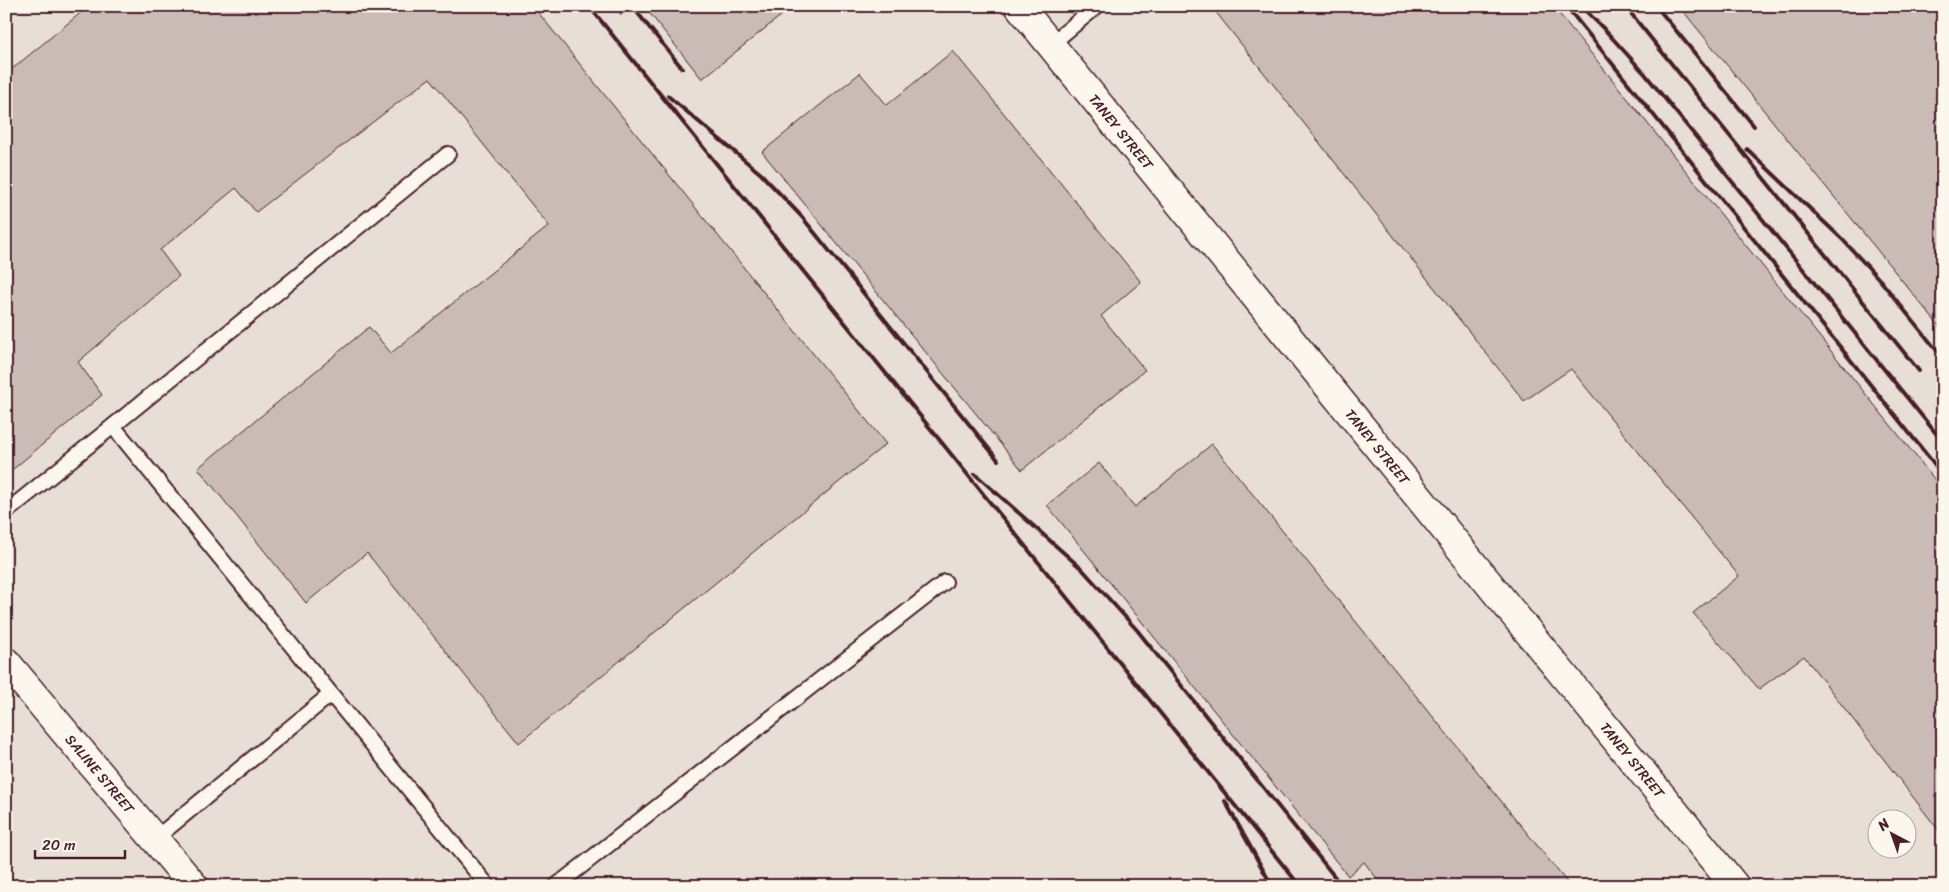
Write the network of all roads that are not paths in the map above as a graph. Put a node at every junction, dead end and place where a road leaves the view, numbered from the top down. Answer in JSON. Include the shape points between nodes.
{"nodes":[{"id":1,"x":1019,"y":6,"type":"edge"},
{"id":2,"x":1097,"y":6,"type":"edge"},
{"id":3,"x":1051,"y":44,"type":"junction"},
{"id":4,"x":448,"y":154,"type":"dead end"},
{"id":5,"x":113,"y":426,"type":"junction"},
{"id":6,"x":6,"y":512,"type":"edge"},
{"id":7,"x":945,"y":582,"type":"dead end"},
{"id":8,"x":6,"y":662,"type":"edge"},
{"id":9,"x":331,"y":694,"type":"junction"},
{"id":10,"x":156,"y":838,"type":"junction"},
{"id":11,"x":194,"y":886,"type":"edge"},
{"id":12,"x":488,"y":886,"type":"edge"},
{"id":13,"x":556,"y":886,"type":"edge"},
{"id":14,"x":1735,"y":886,"type":"edge"}],
"edges":[{"from":1,"to":3,"type":"street","name":"TANEY STREET"},
{"from":2,"to":3,"type":"lane"},
{"from":3,"to":14,"type":"street","name":"TANEY STREET"},
{"from":4,"to":5,"type":"lane"},
{"from":5,"to":6,"type":"lane"},
{"from":5,"to":9,"type":"lane"},
{"from":7,"to":13,"type":"lane"},
{"from":8,"to":10,"type":"street","name":"SALINE STREET"},
{"from":9,"to":10,"type":"lane"},
{"from":9,"to":12,"type":"lane"},
{"from":10,"to":11,"type":"street","name":"SALINE STREET"}]}
